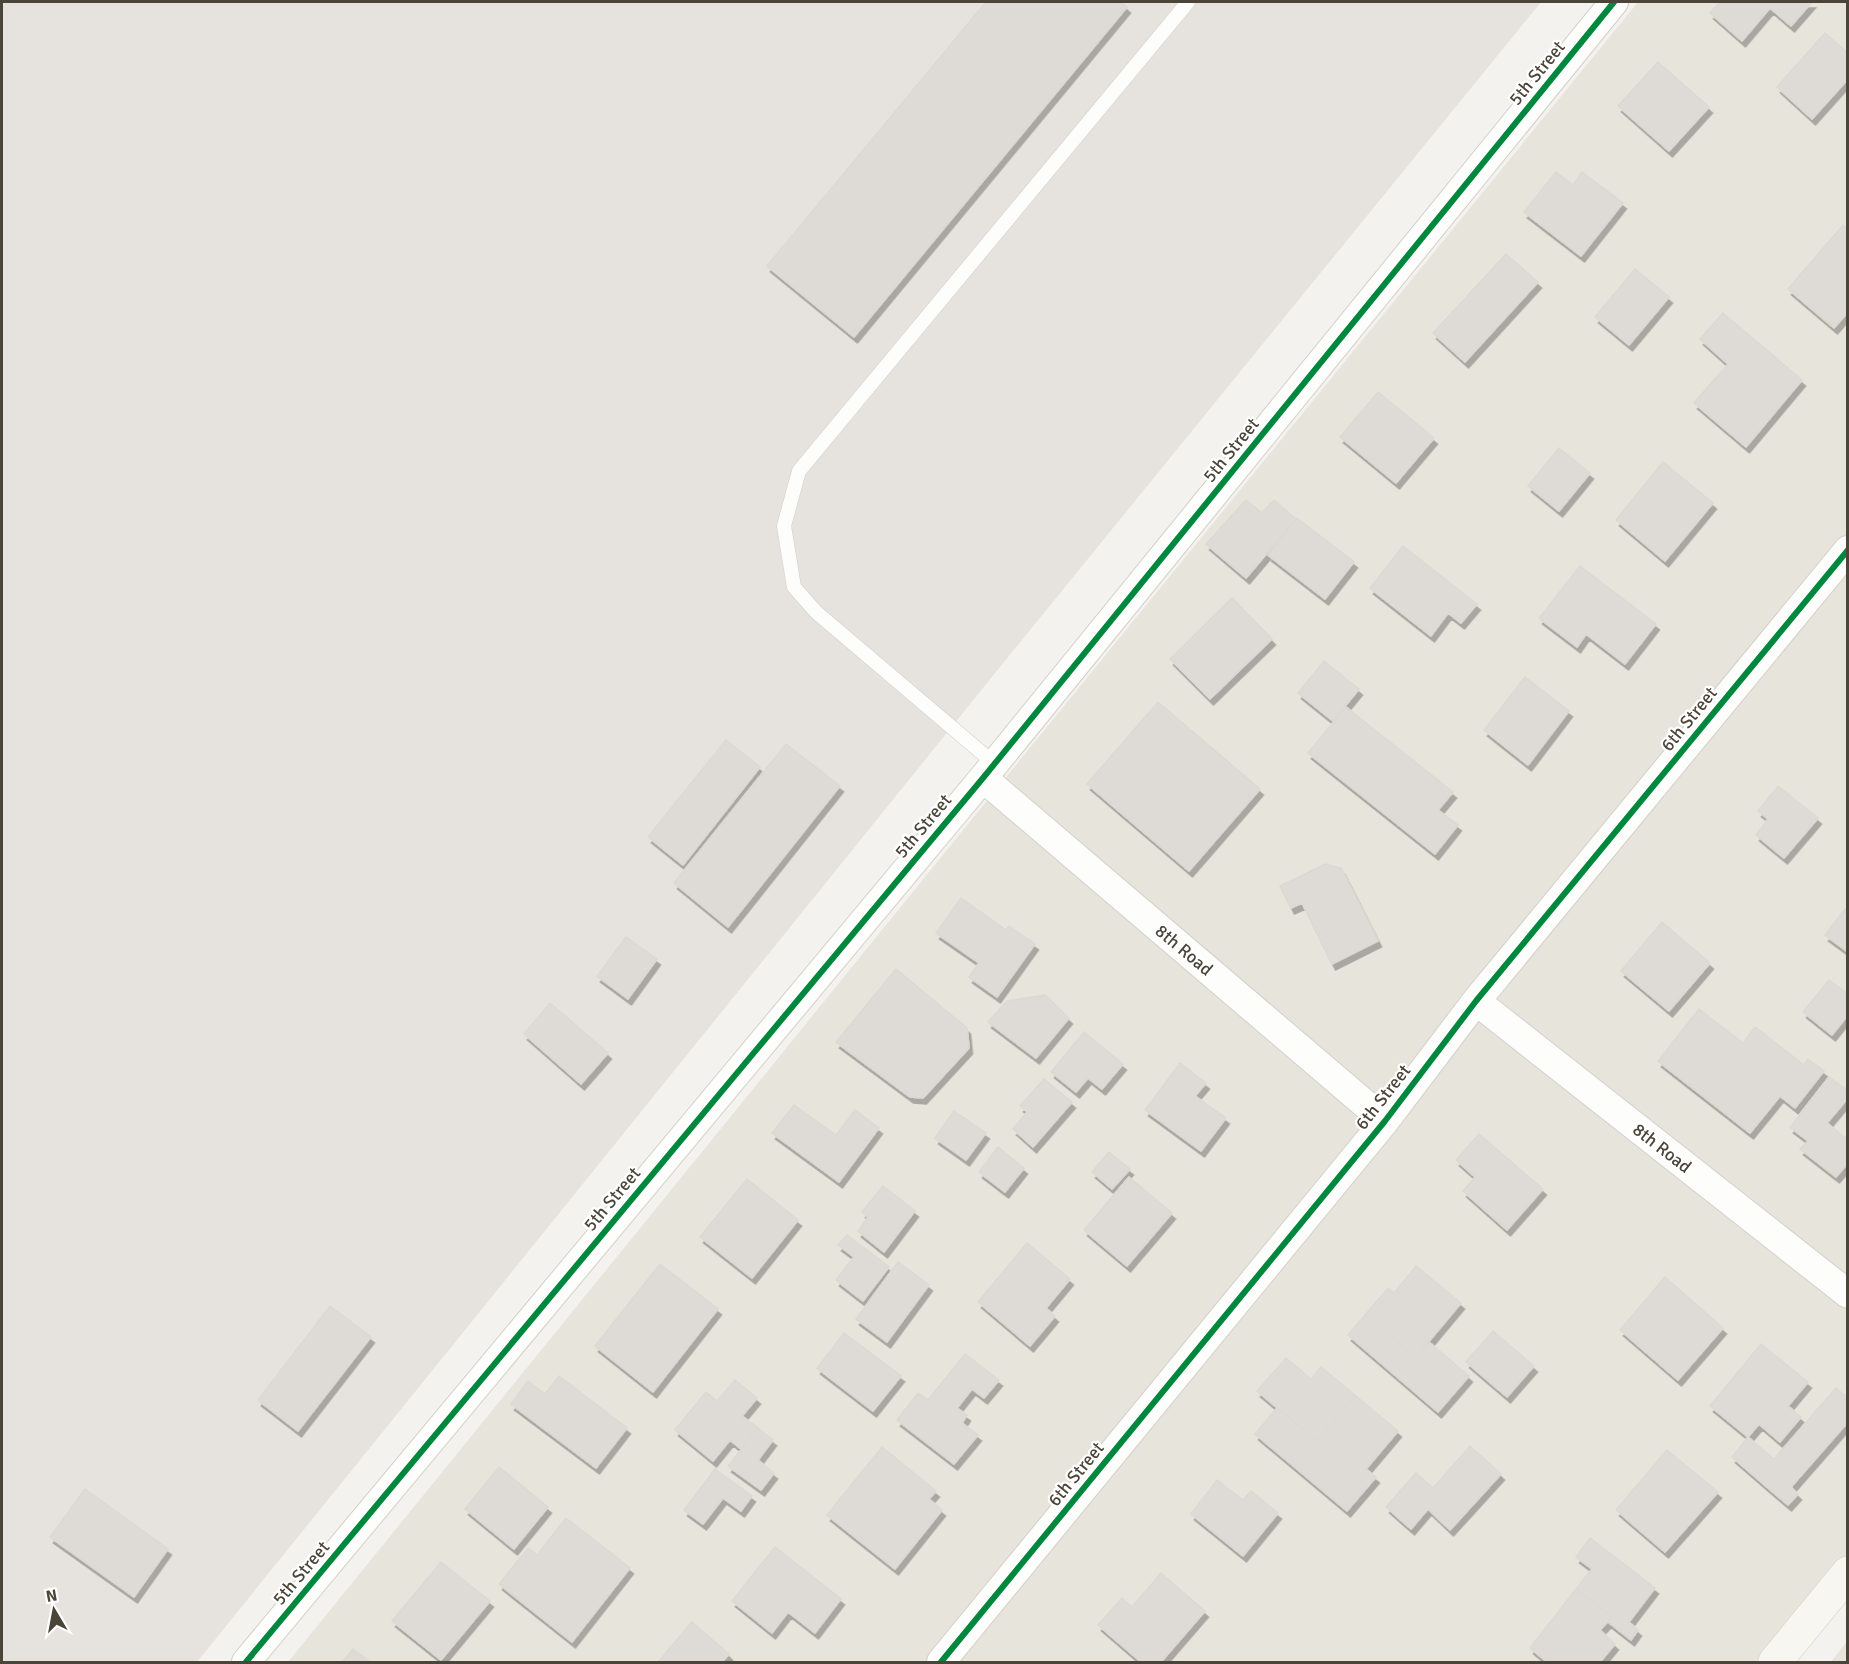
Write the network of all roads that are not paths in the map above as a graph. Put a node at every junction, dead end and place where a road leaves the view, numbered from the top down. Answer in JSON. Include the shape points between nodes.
{"nodes":[{"id":1,"x":1188,"y":2,"type":"edge"},
{"id":2,"x":1614,"y":2,"type":"edge"},
{"id":3,"x":1848,"y":550,"type":"edge"},
{"id":4,"x":989,"y":771,"type":"junction"},
{"id":5,"x":1476,"y":1001,"type":"junction"},
{"id":6,"x":1385,"y":1121,"type":"junction"},
{"id":7,"x":1848,"y":1294,"type":"edge"},
{"id":8,"x":1848,"y":1573,"type":"edge"},
{"id":9,"x":246,"y":1662,"type":"edge"},
{"id":10,"x":941,"y":1662,"type":"edge"},
{"id":11,"x":1775,"y":1662,"type":"edge"}],
"edges":[{"from":1,"to":4,"type":"lane","via":[[799,471],[784,526],[794,587],[816,612]]},
{"from":2,"to":4,"type":"street","name":"5th Street"},
{"from":3,"to":5,"type":"street","name":"6th Street"},
{"from":4,"to":6,"type":"street","name":"8th Road"},
{"from":4,"to":9,"type":"street","name":"5th Street"},
{"from":5,"to":6,"type":"street","name":"6th Street"},
{"from":5,"to":7,"type":"street","name":"8th Road"},
{"from":6,"to":10,"type":"street","name":"6th Street"},
{"from":8,"to":11,"type":"main road"}]}
